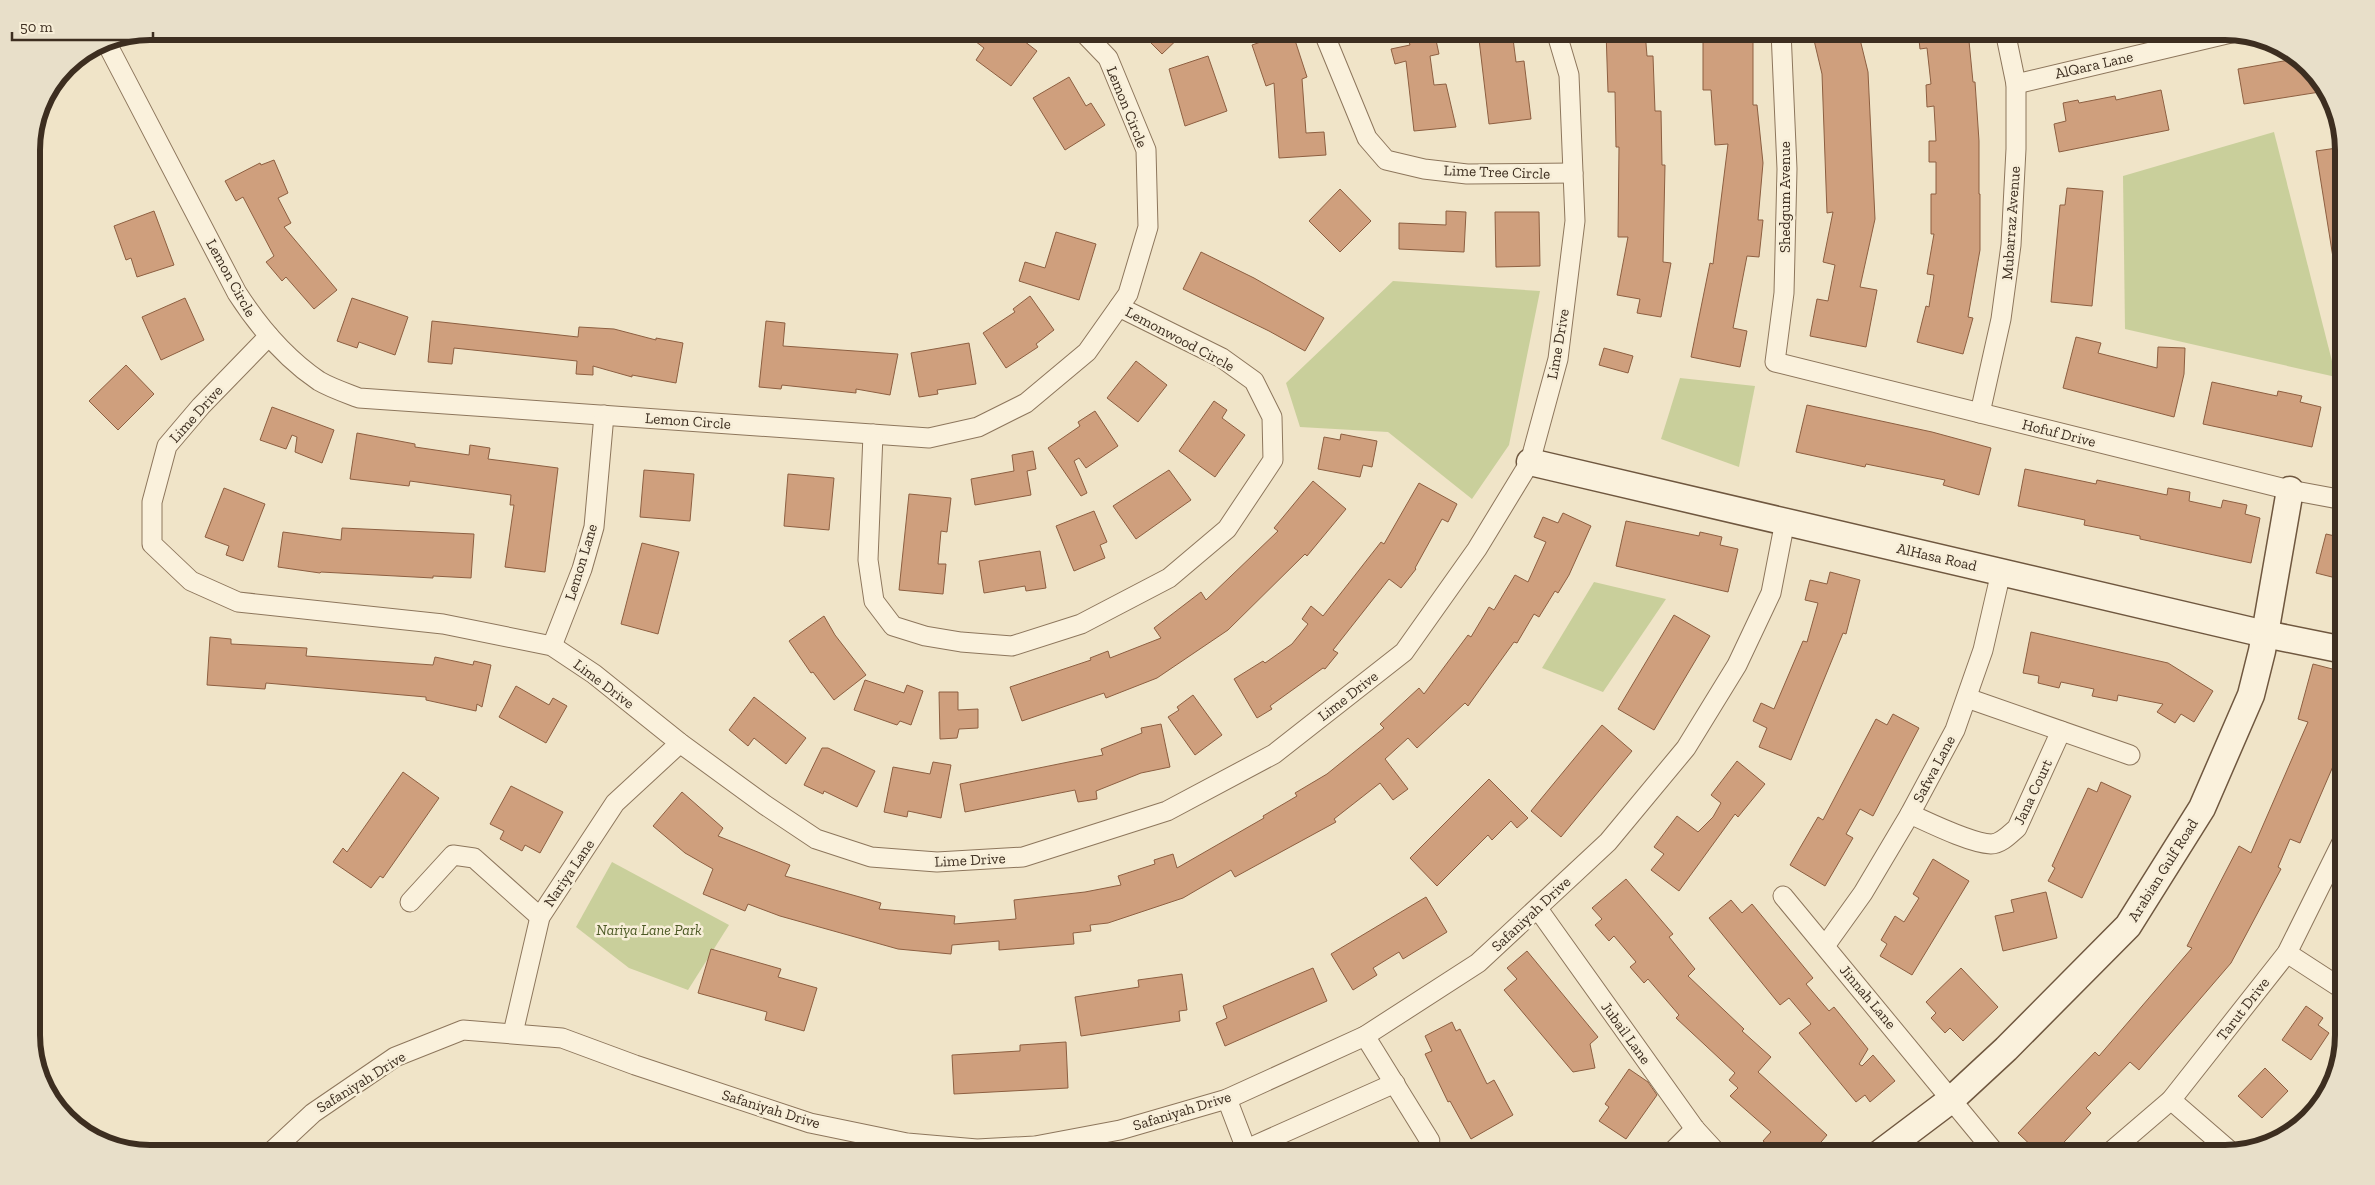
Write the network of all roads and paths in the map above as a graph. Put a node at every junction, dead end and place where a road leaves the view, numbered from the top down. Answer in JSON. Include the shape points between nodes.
{"nodes":[{"id":1,"x":1091,"y":40,"type":"edge"},
{"id":2,"x":1327,"y":40,"type":"edge"},
{"id":3,"x":1559,"y":40,"type":"edge"},
{"id":4,"x":1781,"y":40,"type":"edge"},
{"id":5,"x":2007,"y":40,"type":"edge"},
{"id":6,"x":2201,"y":40,"type":"edge"},
{"id":7,"x":109,"y":48,"type":"edge"},
{"id":8,"x":2016,"y":84,"type":"junction"},
{"id":9,"x":1573,"y":173,"type":"junction"},
{"id":10,"x":1127,"y":305,"type":"junction"},
{"id":11,"x":269,"y":336,"type":"junction"},
{"id":12,"x":1775,"y":362,"type":"joint"},
{"id":13,"x":1980,"y":413,"type":"junction"},
{"id":14,"x":604,"y":415,"type":"junction"},
{"id":15,"x":873,"y":434,"type":"junction"},
{"id":16,"x":1530,"y":462,"type":"junction"},
{"id":17,"x":2290,"y":490,"type":"junction"},
{"id":18,"x":2335,"y":498,"type":"edge"},
{"id":19,"x":1785,"y":522,"type":"junction"},
{"id":20,"x":2001,"y":572,"type":"junction"},
{"id":21,"x":2265,"y":634,"type":"junction"},
{"id":22,"x":552,"y":646,"type":"junction"},
{"id":23,"x":2335,"y":648,"type":"edge"},
{"id":24,"x":1967,"y":698,"type":"junction"},
{"id":25,"x":2061,"y":731,"type":"junction"},
{"id":26,"x":680,"y":743,"type":"junction"},
{"id":27,"x":2130,"y":755,"type":"dead end"},
{"id":28,"x":1910,"y":814,"type":"junction"},
{"id":29,"x":2335,"y":856,"type":"edge"},
{"id":30,"x":1783,"y":896,"type":"dead end"},
{"id":31,"x":410,"y":902,"type":"dead end"},
{"id":32,"x":1538,"y":909,"type":"junction"},
{"id":33,"x":540,"y":917,"type":"junction"},
{"id":34,"x":1825,"y":946,"type":"junction"},
{"id":35,"x":2287,"y":953,"type":"junction"},
{"id":36,"x":2335,"y":984,"type":"edge"},
{"id":37,"x":513,"y":1033,"type":"junction"},
{"id":38,"x":1365,"y":1036,"type":"junction"},
{"id":39,"x":1394,"y":1083,"type":"junction"},
{"id":40,"x":1227,"y":1099,"type":"junction"},
{"id":41,"x":1952,"y":1099,"type":"junction"},
{"id":42,"x":2171,"y":1100,"type":"junction"},
{"id":43,"x":1695,"y":1129,"type":"junction"},
{"id":44,"x":1430,"y":1141,"type":"dead end"},
{"id":45,"x":278,"y":1145,"type":"edge"},
{"id":46,"x":930,"y":1145,"type":"edge"},
{"id":47,"x":1056,"y":1145,"type":"edge"},
{"id":48,"x":1245,"y":1145,"type":"edge"},
{"id":49,"x":1263,"y":1145,"type":"edge"},
{"id":50,"x":1679,"y":1145,"type":"edge"},
{"id":51,"x":1710,"y":1145,"type":"edge"},
{"id":52,"x":1890,"y":1145,"type":"edge"},
{"id":53,"x":1989,"y":1145,"type":"edge"},
{"id":54,"x":2118,"y":1145,"type":"edge"},
{"id":55,"x":2223,"y":1145,"type":"edge"}],
"edges":[{"from":1,"to":10,"type":"street","name":"Lemon Circle","via":[[1108,58],[1146,150],[1148,227]]},
{"from":2,"to":9,"type":"street","name":"Lime Tree Circle","via":[[1367,138],[1386,160],[1467,174]]},
{"from":3,"to":9,"type":"street","name":"Lime Drive","via":[[1569,75]]},
{"from":4,"to":12,"type":"street","name":"Shedgum Avenue","via":[[1788,169],[1784,293]]},
{"from":5,"to":8,"type":"street","name":"Mubarraz Avenue"},
{"from":6,"to":8,"type":"street","name":"AlQara Lane"},
{"from":7,"to":11,"type":"street","name":"Lemon Circle","via":[[237,293],[255,322]]},
{"from":8,"to":13,"type":"street","name":"Mubarraz Avenue","via":[[2011,245],[2001,320]]},
{"from":9,"to":16,"type":"street","name":"Lime Drive","via":[[1575,221],[1558,359]]},
{"from":10,"to":15,"type":"street","name":"Lemon Circle","via":[[1087,352],[1026,403],[978,427],[929,438]]},
{"from":10,"to":15,"type":"street","name":"Lemonwood Circle","via":[[1222,358],[1254,381],[1272,417],[1272,460],[1227,529],[1169,578],[1081,624],[1012,646],[943,639],[893,626],[874,601],[868,560]]},
{"from":11,"to":14,"type":"street","name":"Lemon Circle","via":[[285,354],[321,382],[359,398]]},
{"from":11,"to":22,"type":"street","name":"Lime Drive","via":[[167,446],[152,502],[152,544],[190,580],[238,602],[443,624]]},
{"from":12,"to":13,"type":"street","name":"Hofuf Drive"},
{"from":13,"to":17,"type":"street","name":"Hofuf Drive"},
{"from":14,"to":15,"type":"street","name":"Lemon Circle"},
{"from":14,"to":22,"type":"street","name":"Lemon Lane","via":[[594,527],[582,569]]},
{"from":16,"to":19,"type":"main road","name":"AlHasa Road"},
{"from":16,"to":26,"type":"street","name":"Lime Drive","via":[[1477,549],[1404,652],[1274,754],[1158,814],[1022,857],[937,862],[871,857],[816,839]]},
{"from":17,"to":18,"type":"street","name":"Hofuf Drive"},
{"from":17,"to":21,"type":"main road","name":"Arabian Gulf Road"},
{"from":19,"to":20,"type":"main road","name":"AlHasa Road"},
{"from":19,"to":32,"type":"street","name":"Safaniyah Drive","via":[[1771,593],[1737,665],[1686,748],[1608,842]]},
{"from":20,"to":21,"type":"main road","name":"AlHasa Road"},
{"from":20,"to":24,"type":"street","name":"Safwa Lane","via":[[1983,650]]},
{"from":21,"to":23,"type":"main road","name":"AlHasa Road"},
{"from":21,"to":41,"type":"main road","name":"Arabian Gulf Road","via":[[2251,695],[2202,808],[2128,926]]},
{"from":22,"to":26,"type":"street","name":"Lime Drive","via":[[594,674]]},
{"from":24,"to":25,"type":"street"},
{"from":24,"to":28,"type":"street","name":"Safwa Lane","via":[[1955,730]]},
{"from":25,"to":27,"type":"street"},
{"from":25,"to":28,"type":"street","name":"Jana Court","via":[[2017,828],[2005,839],[1992,844],[1974,840]]},
{"from":26,"to":33,"type":"street","name":"Nariya Lane","via":[[615,803]]},
{"from":28,"to":34,"type":"street","name":"Safwa Lane","via":[[1863,893]]},
{"from":29,"to":35,"type":"street","name":"Tarut Drive"},
{"from":30,"to":34,"type":"street","name":"Jinnah Lane"},
{"from":31,"to":33,"type":"street","via":[[453,855],[474,858]]},
{"from":32,"to":38,"type":"street","name":"Safaniyah Drive","via":[[1478,964]]},
{"from":32,"to":43,"type":"street","name":"Jubail Lane"},
{"from":33,"to":37,"type":"street","name":"Nariya Lane"},
{"from":34,"to":41,"type":"street","name":"Jinnah Lane"},
{"from":35,"to":36,"type":"street"},
{"from":35,"to":42,"type":"street","name":"Tarut Drive"},
{"from":37,"to":45,"type":"street","name":"Safaniyah Drive","via":[[463,1030],[395,1057],[313,1112]]},
{"from":37,"to":46,"type":"street","name":"Safaniyah Drive","via":[[562,1038],[810,1123]]},
{"from":38,"to":39,"type":"street"},
{"from":38,"to":40,"type":"street","name":"Safaniyah Drive"},
{"from":39,"to":44,"type":"street"},
{"from":39,"to":49,"type":"street"},
{"from":40,"to":47,"type":"street","name":"Safaniyah Drive"},
{"from":40,"to":48,"type":"street"},
{"from":41,"to":52,"type":"main road","name":"Arabian Gulf Road"},
{"from":41,"to":53,"type":"street","name":"Jinnah Lane"},
{"from":42,"to":54,"type":"street","name":"Tarut Drive"},
{"from":42,"to":55,"type":"street"},
{"from":43,"to":50,"type":"street"},
{"from":43,"to":51,"type":"street","name":"Jubail Lane"}]}
